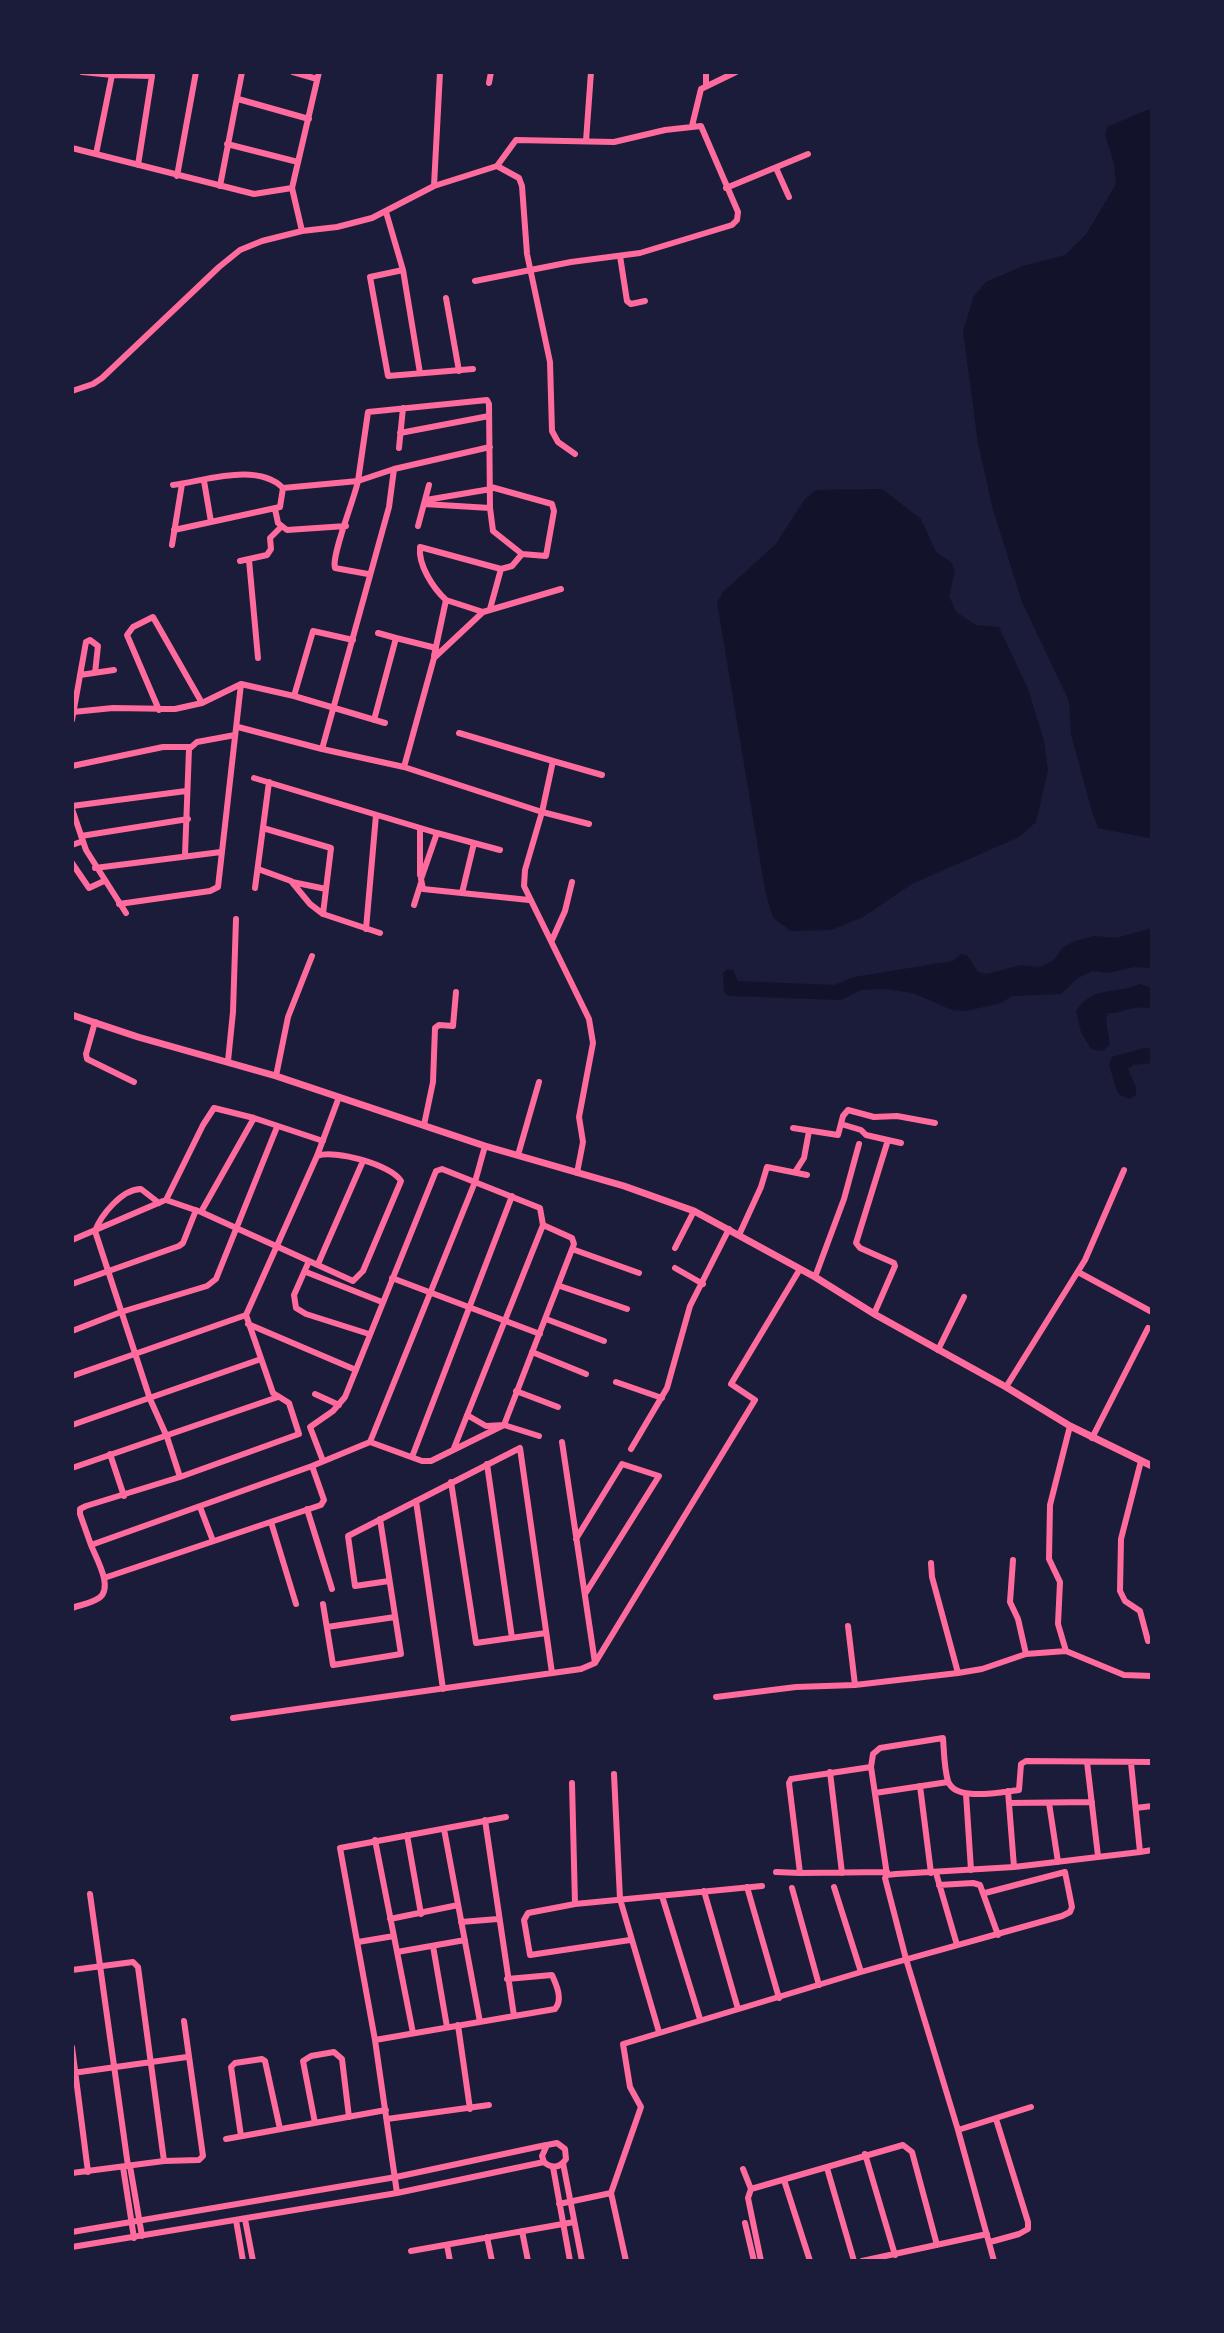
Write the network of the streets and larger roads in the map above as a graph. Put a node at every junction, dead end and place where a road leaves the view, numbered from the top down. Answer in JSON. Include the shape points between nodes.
{"nodes":[{"id":1,"x":82,"y":72,"type":"edge"},
{"id":2,"x":196,"y":72,"type":"edge"},
{"id":3,"x":242,"y":72,"type":"edge"},
{"id":4,"x":293,"y":72,"type":"edge"},
{"id":5,"x":440,"y":72,"type":"edge"},
{"id":6,"x":491,"y":72,"type":"edge"},
{"id":7,"x":591,"y":72,"type":"edge"},
{"id":8,"x":706,"y":72,"type":"edge"},
{"id":9,"x":736,"y":72,"type":"edge"},
{"id":10,"x":153,"y":74,"type":"edge"},
{"id":11,"x":112,"y":75,"type":"junction"},
{"id":12,"x":318,"y":75,"type":"edge"},
{"id":13,"x":489,"y":83,"type":"dead end"},
{"id":14,"x":706,"y":85,"type":"junction"},
{"id":15,"x":238,"y":99,"type":"junction"},
{"id":16,"x":309,"y":119,"type":"junction"},
{"id":17,"x":692,"y":126,"type":"junction"},
{"id":18,"x":586,"y":141,"type":"junction"},
{"id":19,"x":227,"y":144,"type":"junction"},
{"id":20,"x":72,"y":148,"type":"edge"},
{"id":21,"x":96,"y":154,"type":"junction"},
{"id":22,"x":807,"y":154,"type":"dead end"},
{"id":23,"x":298,"y":162,"type":"junction"},
{"id":24,"x":138,"y":165,"type":"junction"},
{"id":25,"x":497,"y":166,"type":"junction"},
{"id":26,"x":776,"y":168,"type":"junction"},
{"id":27,"x":177,"y":176,"type":"junction"},
{"id":28,"x":220,"y":186,"type":"junction"},
{"id":29,"x":434,"y":186,"type":"junction"},
{"id":30,"x":292,"y":188,"type":"junction"},
{"id":31,"x":726,"y":188,"type":"junction"},
{"id":32,"x":789,"y":197,"type":"dead end"},
{"id":33,"x":386,"y":212,"type":"junction"},
{"id":34,"x":302,"y":231,"type":"junction"},
{"id":35,"x":620,"y":256,"type":"junction"},
{"id":36,"x":403,"y":270,"type":"junction"},
{"id":37,"x":531,"y":271,"type":"junction"},
{"id":38,"x":475,"y":281,"type":"dead end"},
{"id":39,"x":446,"y":298,"type":"dead end"},
{"id":40,"x":645,"y":301,"type":"dead end"},
{"id":41,"x":472,"y":369,"type":"dead end"},
{"id":42,"x":459,"y":371,"type":"junction"},
{"id":43,"x":420,"y":373,"type":"junction"},
{"id":44,"x":72,"y":390,"type":"edge"},
{"id":45,"x":403,"y":408,"type":"junction"},
{"id":46,"x":489,"y":416,"type":"junction"},
{"id":47,"x":400,"y":433,"type":"junction"},
{"id":48,"x":490,"y":447,"type":"junction"},
{"id":49,"x":399,"y":448,"type":"dead end"},
{"id":50,"x":575,"y":454,"type":"dead end"},
{"id":51,"x":394,"y":468,"type":"junction"},
{"id":52,"x":204,"y":481,"type":"junction"},
{"id":53,"x":358,"y":481,"type":"junction"},
{"id":54,"x":182,"y":484,"type":"junction"},
{"id":55,"x":173,"y":485,"type":"dead end"},
{"id":56,"x":429,"y":485,"type":"dead end"},
{"id":57,"x":283,"y":488,"type":"junction"},
{"id":58,"x":491,"y":488,"type":"junction"},
{"id":59,"x":425,"y":502,"type":"junction"},
{"id":60,"x":490,"y":508,"type":"junction"},
{"id":61,"x":275,"y":509,"type":"junction"},
{"id":62,"x":211,"y":522,"type":"junction"},
{"id":63,"x":346,"y":525,"type":"junction"},
{"id":64,"x":418,"y":526,"type":"dead end"},
{"id":65,"x":281,"y":527,"type":"junction"},
{"id":66,"x":174,"y":530,"type":"junction"},
{"id":67,"x":172,"y":545,"type":"dead end"},
{"id":68,"x":521,"y":555,"type":"junction"},
{"id":69,"x":249,"y":560,"type":"junction"},
{"id":70,"x":240,"y":561,"type":"dead end"},
{"id":71,"x":501,"y":569,"type":"junction"},
{"id":72,"x":368,"y":576,"type":"junction"},
{"id":73,"x":561,"y":589,"type":"dead end"},
{"id":74,"x":446,"y":600,"type":"junction"},
{"id":75,"x":490,"y":609,"type":"junction"},
{"id":76,"x":483,"y":612,"type":"junction"},
{"id":77,"x":378,"y":633,"type":"dead end"},
{"id":78,"x":396,"y":638,"type":"junction"},
{"id":79,"x":353,"y":639,"type":"junction"},
{"id":80,"x":436,"y":648,"type":"junction"},
{"id":81,"x":258,"y":658,"type":"dead end"},
{"id":82,"x":434,"y":658,"type":"junction"},
{"id":83,"x":114,"y":670,"type":"dead end"},
{"id":84,"x":95,"y":673,"type":"junction"},
{"id":85,"x":80,"y":675,"type":"junction"},
{"id":86,"x":241,"y":684,"type":"junction"},
{"id":87,"x":294,"y":696,"type":"junction"},
{"id":88,"x":202,"y":703,"type":"junction"},
{"id":89,"x":334,"y":708,"type":"junction"},
{"id":90,"x":159,"y":710,"type":"junction"},
{"id":91,"x":74,"y":712,"type":"junction"},
{"id":92,"x":72,"y":720,"type":"edge"},
{"id":93,"x":374,"y":720,"type":"junction"},
{"id":94,"x":385,"y":723,"type":"dead end"},
{"id":95,"x":238,"y":727,"type":"junction"},
{"id":96,"x":459,"y":733,"type":"dead end"},
{"id":97,"x":235,"y":735,"type":"junction"},
{"id":98,"x":191,"y":747,"type":"junction"},
{"id":99,"x":322,"y":749,"type":"junction"},
{"id":100,"x":553,"y":762,"type":"junction"},
{"id":101,"x":72,"y":766,"type":"edge"},
{"id":102,"x":404,"y":767,"type":"junction"},
{"id":103,"x":602,"y":775,"type":"dead end"},
{"id":104,"x":254,"y":778,"type":"dead end"},
{"id":105,"x":269,"y":782,"type":"junction"},
{"id":106,"x":186,"y":791,"type":"junction"},
{"id":107,"x":72,"y":807,"type":"edge"},
{"id":108,"x":542,"y":812,"type":"junction"},
{"id":109,"x":376,"y":815,"type":"junction"},
{"id":110,"x":188,"y":819,"type":"junction"},
{"id":111,"x":589,"y":824,"type":"dead end"},
{"id":112,"x":263,"y":828,"type":"junction"},
{"id":113,"x":420,"y":828,"type":"junction"},
{"id":114,"x":437,"y":833,"type":"junction"},
{"id":115,"x":82,"y":838,"type":"junction"},
{"id":116,"x":474,"y":843,"type":"junction"},
{"id":117,"x":72,"y":845,"type":"edge"},
{"id":118,"x":500,"y":850,"type":"dead end"},
{"id":119,"x":221,"y":852,"type":"junction"},
{"id":120,"x":185,"y":855,"type":"junction"},
{"id":121,"x":72,"y":863,"type":"edge"},
{"id":122,"x":95,"y":868,"type":"junction"},
{"id":123,"x":258,"y":869,"type":"junction"},
{"id":124,"x":104,"y":881,"type":"junction"},
{"id":125,"x":291,"y":881,"type":"junction"},
{"id":126,"x":421,"y":881,"type":"junction"},
{"id":127,"x":572,"y":882,"type":"dead end"},
{"id":128,"x":255,"y":888,"type":"dead end"},
{"id":129,"x":326,"y":889,"type":"junction"},
{"id":130,"x":462,"y":893,"type":"junction"},
{"id":131,"x":529,"y":900,"type":"junction"},
{"id":132,"x":119,"y":903,"type":"junction"},
{"id":133,"x":414,"y":905,"type":"dead end"},
{"id":134,"x":126,"y":913,"type":"dead end"},
{"id":135,"x":323,"y":914,"type":"junction"},
{"id":136,"x":237,"y":919,"type":"dead end"},
{"id":137,"x":366,"y":929,"type":"junction"},
{"id":138,"x":380,"y":933,"type":"dead end"},
{"id":139,"x":552,"y":940,"type":"junction"},
{"id":140,"x":312,"y":956,"type":"dead end"},
{"id":141,"x":456,"y":992,"type":"dead end"},
{"id":142,"x":72,"y":1015,"type":"edge"},
{"id":143,"x":95,"y":1022,"type":"junction"},
{"id":144,"x":228,"y":1061,"type":"junction"},
{"id":145,"x":276,"y":1076,"type":"junction"},
{"id":146,"x":134,"y":1082,"type":"dead end"},
{"id":147,"x":539,"y":1082,"type":"dead end"},
{"id":148,"x":339,"y":1097,"type":"junction"},
{"id":149,"x":254,"y":1118,"type":"junction"},
{"id":150,"x":935,"y":1123,"type":"dead end"},
{"id":151,"x":841,"y":1124,"type":"junction"},
{"id":152,"x":424,"y":1125,"type":"junction"},
{"id":153,"x":277,"y":1126,"type":"junction"},
{"id":154,"x":793,"y":1128,"type":"dead end"},
{"id":155,"x":809,"y":1131,"type":"junction"},
{"id":156,"x":888,"y":1140,"type":"junction"},
{"id":157,"x":322,"y":1142,"type":"junction"},
{"id":158,"x":901,"y":1143,"type":"dead end"},
{"id":159,"x":859,"y":1144,"type":"dead end"},
{"id":160,"x":485,"y":1146,"type":"junction"},
{"id":161,"x":518,"y":1155,"type":"junction"},
{"id":162,"x":317,"y":1156,"type":"junction"},
{"id":163,"x":363,"y":1161,"type":"junction"},
{"id":164,"x":1124,"y":1170,"type":"dead end"},
{"id":165,"x":795,"y":1172,"type":"junction"},
{"id":166,"x":577,"y":1173,"type":"junction"},
{"id":167,"x":807,"y":1174,"type":"dead end"},
{"id":168,"x":475,"y":1182,"type":"junction"},
{"id":169,"x":512,"y":1197,"type":"junction"},
{"id":170,"x":163,"y":1201,"type":"junction"},
{"id":171,"x":198,"y":1211,"type":"junction"},
{"id":172,"x":694,"y":1211,"type":"junction"},
{"id":173,"x":543,"y":1225,"type":"junction"},
{"id":174,"x":235,"y":1227,"type":"junction"},
{"id":175,"x":729,"y":1229,"type":"junction"},
{"id":176,"x":95,"y":1231,"type":"junction"},
{"id":177,"x":72,"y":1233,"type":"edge"},
{"id":178,"x":739,"y":1235,"type":"junction"},
{"id":179,"x":81,"y":1237,"type":"junction"},
{"id":180,"x":72,"y":1240,"type":"edge"},
{"id":181,"x":276,"y":1245,"type":"junction"},
{"id":182,"x":675,"y":1248,"type":"dead end"},
{"id":183,"x":572,"y":1249,"type":"junction"},
{"id":184,"x":309,"y":1261,"type":"junction"},
{"id":185,"x":318,"y":1264,"type":"junction"},
{"id":186,"x":675,"y":1268,"type":"dead end"},
{"id":187,"x":800,"y":1269,"type":"junction"},
{"id":188,"x":108,"y":1270,"type":"junction"},
{"id":189,"x":306,"y":1272,"type":"junction"},
{"id":190,"x":1078,"y":1272,"type":"junction"},
{"id":191,"x":639,"y":1273,"type":"dead end"},
{"id":192,"x":815,"y":1277,"type":"junction"},
{"id":193,"x":392,"y":1278,"type":"junction"},
{"id":194,"x":72,"y":1284,"type":"edge"},
{"id":195,"x":703,"y":1284,"type":"junction"},
{"id":196,"x":560,"y":1286,"type":"junction"},
{"id":197,"x":430,"y":1293,"type":"junction"},
{"id":198,"x":964,"y":1297,"type":"dead end"},
{"id":199,"x":382,"y":1302,"type":"junction"},
{"id":200,"x":469,"y":1307,"type":"junction"},
{"id":201,"x":627,"y":1310,"type":"dead end"},
{"id":202,"x":121,"y":1312,"type":"junction"},
{"id":203,"x":1152,"y":1312,"type":"edge"},
{"id":204,"x":874,"y":1314,"type":"junction"},
{"id":205,"x":246,"y":1316,"type":"junction"},
{"id":206,"x":546,"y":1319,"type":"junction"},
{"id":207,"x":504,"y":1320,"type":"junction"},
{"id":208,"x":249,"y":1324,"type":"junction"},
{"id":209,"x":1149,"y":1328,"type":"dead end"},
{"id":210,"x":72,"y":1331,"type":"edge"},
{"id":211,"x":369,"y":1334,"type":"junction"},
{"id":212,"x":540,"y":1335,"type":"junction"},
{"id":213,"x":604,"y":1341,"type":"dead end"},
{"id":214,"x":938,"y":1350,"type":"junction"},
{"id":215,"x":532,"y":1352,"type":"junction"},
{"id":216,"x":135,"y":1356,"type":"junction"},
{"id":217,"x":261,"y":1359,"type":"junction"},
{"id":218,"x":356,"y":1370,"type":"junction"},
{"id":219,"x":586,"y":1374,"type":"dead end"},
{"id":220,"x":72,"y":1376,"type":"edge"},
{"id":221,"x":616,"y":1382,"type":"dead end"},
{"id":222,"x":1006,"y":1387,"type":"junction"},
{"id":223,"x":516,"y":1390,"type":"junction"},
{"id":224,"x":315,"y":1394,"type":"dead end"},
{"id":225,"x":278,"y":1396,"type":"junction"},
{"id":226,"x":662,"y":1398,"type":"junction"},
{"id":227,"x":150,"y":1399,"type":"junction"},
{"id":228,"x":339,"y":1406,"type":"junction"},
{"id":229,"x":558,"y":1407,"type":"dead end"},
{"id":230,"x":467,"y":1415,"type":"junction"},
{"id":231,"x":72,"y":1425,"type":"edge"},
{"id":232,"x":504,"y":1425,"type":"junction"},
{"id":233,"x":1070,"y":1426,"type":"junction"},
{"id":234,"x":539,"y":1436,"type":"dead end"},
{"id":235,"x":167,"y":1437,"type":"junction"},
{"id":236,"x":1092,"y":1438,"type":"junction"},
{"id":237,"x":370,"y":1442,"type":"junction"},
{"id":238,"x":562,"y":1443,"type":"dead end"},
{"id":239,"x":454,"y":1449,"type":"junction"},
{"id":240,"x":631,"y":1449,"type":"dead end"},
{"id":241,"x":110,"y":1454,"type":"junction"},
{"id":242,"x":412,"y":1457,"type":"junction"},
{"id":243,"x":323,"y":1461,"type":"junction"},
{"id":244,"x":1142,"y":1461,"type":"junction"},
{"id":245,"x":487,"y":1464,"type":"junction"},
{"id":246,"x":312,"y":1466,"type":"junction"},
{"id":247,"x":1152,"y":1466,"type":"edge"},
{"id":248,"x":72,"y":1468,"type":"edge"},
{"id":249,"x":180,"y":1477,"type":"junction"},
{"id":250,"x":451,"y":1482,"type":"junction"},
{"id":251,"x":124,"y":1496,"type":"junction"},
{"id":252,"x":416,"y":1501,"type":"junction"},
{"id":253,"x":200,"y":1507,"type":"junction"},
{"id":254,"x":307,"y":1509,"type":"junction"},
{"id":255,"x":380,"y":1519,"type":"junction"},
{"id":256,"x":271,"y":1522,"type":"junction"},
{"id":257,"x":576,"y":1539,"type":"junction"},
{"id":258,"x":213,"y":1541,"type":"junction"},
{"id":259,"x":91,"y":1545,"type":"junction"},
{"id":260,"x":1013,"y":1560,"type":"dead end"},
{"id":261,"x":931,"y":1563,"type":"dead end"},
{"id":262,"x":104,"y":1578,"type":"junction"},
{"id":263,"x":389,"y":1581,"type":"junction"},
{"id":264,"x":332,"y":1589,"type":"dead end"},
{"id":265,"x":585,"y":1594,"type":"junction"},
{"id":266,"x":296,"y":1604,"type":"dead end"},
{"id":267,"x":323,"y":1604,"type":"dead end"},
{"id":268,"x":72,"y":1608,"type":"edge"},
{"id":269,"x":395,"y":1617,"type":"junction"},
{"id":270,"x":848,"y":1626,"type":"dead end"},
{"id":271,"x":327,"y":1627,"type":"junction"},
{"id":272,"x":546,"y":1633,"type":"junction"},
{"id":273,"x":512,"y":1638,"type":"junction"},
{"id":274,"x":1148,"y":1641,"type":"dead end"},
{"id":275,"x":1066,"y":1651,"type":"junction"},
{"id":276,"x":1026,"y":1654,"type":"junction"},
{"id":277,"x":595,"y":1663,"type":"junction"},
{"id":278,"x":552,"y":1673,"type":"junction"},
{"id":279,"x":958,"y":1674,"type":"junction"},
{"id":280,"x":1152,"y":1676,"type":"edge"},
{"id":281,"x":855,"y":1685,"type":"junction"},
{"id":282,"x":443,"y":1689,"type":"junction"},
{"id":283,"x":716,"y":1698,"type":"dead end"},
{"id":284,"x":233,"y":1718,"type":"dead end"},
{"id":285,"x":1087,"y":1762,"type":"junction"},
{"id":286,"x":1152,"y":1762,"type":"edge"},
{"id":287,"x":1131,"y":1763,"type":"junction"},
{"id":288,"x":871,"y":1767,"type":"junction"},
{"id":289,"x":830,"y":1772,"type":"junction"},
{"id":290,"x":614,"y":1774,"type":"dead end"},
{"id":291,"x":948,"y":1782,"type":"junction"},
{"id":292,"x":572,"y":1783,"type":"dead end"},
{"id":293,"x":920,"y":1786,"type":"junction"},
{"id":294,"x":1018,"y":1790,"type":"junction"},
{"id":295,"x":1008,"y":1791,"type":"junction"},
{"id":296,"x":875,"y":1793,"type":"junction"},
{"id":297,"x":966,"y":1794,"type":"junction"},
{"id":298,"x":1092,"y":1802,"type":"junction"},
{"id":299,"x":1009,"y":1803,"type":"junction"},
{"id":300,"x":1019,"y":1803,"type":"junction"},
{"id":301,"x":1049,"y":1803,"type":"junction"},
{"id":302,"x":1152,"y":1806,"type":"edge"},
{"id":303,"x":1136,"y":1808,"type":"junction"},
{"id":304,"x":506,"y":1817,"type":"dead end"},
{"id":305,"x":485,"y":1820,"type":"junction"},
{"id":306,"x":444,"y":1829,"type":"junction"},
{"id":307,"x":407,"y":1835,"type":"junction"},
{"id":308,"x":375,"y":1840,"type":"junction"},
{"id":309,"x":1152,"y":1850,"type":"edge"},
{"id":310,"x":1140,"y":1852,"type":"junction"},
{"id":311,"x":1098,"y":1856,"type":"junction"},
{"id":312,"x":1060,"y":1862,"type":"junction"},
{"id":313,"x":1014,"y":1867,"type":"junction"},
{"id":314,"x":971,"y":1870,"type":"junction"},
{"id":315,"x":776,"y":1872,"type":"dead end"},
{"id":316,"x":1065,"y":1872,"type":"junction"},
{"id":317,"x":800,"y":1873,"type":"junction"},
{"id":318,"x":842,"y":1873,"type":"junction"},
{"id":319,"x":934,"y":1873,"type":"junction"},
{"id":320,"x":887,"y":1874,"type":"junction"},
{"id":321,"x":762,"y":1886,"type":"dead end"},
{"id":322,"x":939,"y":1886,"type":"junction"},
{"id":323,"x":747,"y":1887,"type":"junction"},
{"id":324,"x":834,"y":1887,"type":"dead end"},
{"id":325,"x":792,"y":1888,"type":"dead end"},
{"id":326,"x":704,"y":1891,"type":"junction"},
{"id":327,"x":985,"y":1893,"type":"junction"},
{"id":328,"x":90,"y":1894,"type":"dead end"},
{"id":329,"x":662,"y":1896,"type":"junction"},
{"id":330,"x":620,"y":1899,"type":"junction"},
{"id":331,"x":575,"y":1904,"type":"junction"},
{"id":332,"x":458,"y":1905,"type":"junction"},
{"id":333,"x":421,"y":1914,"type":"junction"},
{"id":334,"x":390,"y":1919,"type":"junction"},
{"id":335,"x":498,"y":1919,"type":"junction"},
{"id":336,"x":461,"y":1922,"type":"junction"},
{"id":337,"x":998,"y":1935,"type":"junction"},
{"id":338,"x":394,"y":1936,"type":"junction"},
{"id":339,"x":465,"y":1940,"type":"junction"},
{"id":340,"x":630,"y":1940,"type":"junction"},
{"id":341,"x":358,"y":1942,"type":"junction"},
{"id":342,"x":957,"y":1945,"type":"junction"},
{"id":343,"x":433,"y":1946,"type":"junction"},
{"id":344,"x":397,"y":1952,"type":"junction"},
{"id":345,"x":906,"y":1959,"type":"junction"},
{"id":346,"x":100,"y":1967,"type":"junction"},
{"id":347,"x":72,"y":1970,"type":"edge"},
{"id":348,"x":861,"y":1972,"type":"junction"},
{"id":349,"x":507,"y":1978,"type":"junction"},
{"id":350,"x":819,"y":1985,"type":"junction"},
{"id":351,"x":779,"y":1998,"type":"junction"},
{"id":352,"x":738,"y":2009,"type":"junction"},
{"id":353,"x":514,"y":2016,"type":"junction"},
{"id":354,"x":700,"y":2019,"type":"junction"},
{"id":355,"x":184,"y":2021,"type":"dead end"},
{"id":356,"x":480,"y":2022,"type":"junction"},
{"id":357,"x":458,"y":2025,"type":"junction"},
{"id":358,"x":447,"y":2027,"type":"junction"},
{"id":359,"x":659,"y":2032,"type":"junction"},
{"id":360,"x":413,"y":2033,"type":"junction"},
{"id":361,"x":375,"y":2040,"type":"junction"},
{"id":362,"x":72,"y":2048,"type":"edge"},
{"id":363,"x":187,"y":2057,"type":"junction"},
{"id":364,"x":152,"y":2061,"type":"junction"},
{"id":365,"x":114,"y":2067,"type":"junction"},
{"id":366,"x":74,"y":2073,"type":"edge"},
{"id":367,"x":489,"y":2105,"type":"dead end"},
{"id":368,"x":1031,"y":2107,"type":"dead end"},
{"id":369,"x":470,"y":2109,"type":"junction"},
{"id":370,"x":386,"y":2110,"type":"junction"},
{"id":371,"x":350,"y":2117,"type":"junction"},
{"id":372,"x":387,"y":2119,"type":"junction"},
{"id":373,"x":996,"y":2119,"type":"junction"},
{"id":374,"x":315,"y":2123,"type":"junction"},
{"id":375,"x":280,"y":2129,"type":"junction"},
{"id":376,"x":958,"y":2130,"type":"junction"},
{"id":377,"x":241,"y":2136,"type":"junction"},
{"id":378,"x":226,"y":2139,"type":"dead end"},
{"id":379,"x":547,"y":2145,"type":"junction"},
{"id":380,"x":865,"y":2154,"type":"junction"},
{"id":381,"x":164,"y":2161,"type":"junction"},
{"id":382,"x":473,"y":2161,"type":"junction"},
{"id":383,"x":544,"y":2162,"type":"junction"},
{"id":384,"x":563,"y":2163,"type":"junction"},
{"id":385,"x":127,"y":2166,"type":"junction"},
{"id":386,"x":553,"y":2167,"type":"junction"},
{"id":387,"x":827,"y":2168,"type":"junction"},
{"id":388,"x":743,"y":2169,"type":"dead end"},
{"id":389,"x":88,"y":2172,"type":"junction"},
{"id":390,"x":72,"y":2173,"type":"edge"},
{"id":391,"x":476,"y":2176,"type":"junction"},
{"id":392,"x":396,"y":2177,"type":"junction"},
{"id":393,"x":784,"y":2180,"type":"junction"},
{"id":394,"x":751,"y":2189,"type":"junction"},
{"id":395,"x":397,"y":2193,"type":"junction"},
{"id":396,"x":611,"y":2193,"type":"junction"},
{"id":397,"x":569,"y":2202,"type":"junction"},
{"id":398,"x":559,"y":2204,"type":"junction"},
{"id":399,"x":245,"y":2219,"type":"junction"},
{"id":400,"x":236,"y":2220,"type":"junction"},
{"id":401,"x":139,"y":2222,"type":"junction"},
{"id":402,"x":574,"y":2222,"type":"junction"},
{"id":403,"x":132,"y":2223,"type":"junction"},
{"id":404,"x":745,"y":2223,"type":"dead end"},
{"id":405,"x":563,"y":2224,"type":"junction"},
{"id":406,"x":522,"y":2231,"type":"junction"},
{"id":407,"x":72,"y":2232,"type":"edge"},
{"id":408,"x":987,"y":2234,"type":"junction"},
{"id":409,"x":138,"y":2237,"type":"junction"},
{"id":410,"x":487,"y":2237,"type":"junction"},
{"id":411,"x":990,"y":2242,"type":"junction"},
{"id":412,"x":447,"y":2245,"type":"junction"},
{"id":413,"x":937,"y":2245,"type":"junction"},
{"id":414,"x":72,"y":2247,"type":"edge"},
{"id":415,"x":411,"y":2251,"type":"dead end"},
{"id":416,"x":895,"y":2255,"type":"junction"},
{"id":417,"x":243,"y":2261,"type":"edge"},
{"id":418,"x":253,"y":2261,"type":"edge"},
{"id":419,"x":450,"y":2261,"type":"edge"},
{"id":420,"x":492,"y":2261,"type":"edge"},
{"id":421,"x":528,"y":2261,"type":"edge"},
{"id":422,"x":570,"y":2261,"type":"edge"},
{"id":423,"x":582,"y":2261,"type":"edge"},
{"id":424,"x":626,"y":2261,"type":"edge"},
{"id":425,"x":754,"y":2261,"type":"edge"},
{"id":426,"x":761,"y":2261,"type":"edge"},
{"id":427,"x":810,"y":2261,"type":"edge"},
{"id":428,"x":854,"y":2261,"type":"edge"},
{"id":429,"x":862,"y":2261,"type":"edge"},
{"id":430,"x":994,"y":2261,"type":"edge"}],
"edges":[{"from":1,"to":11,"type":"street"},
{"from":2,"to":27,"type":"street"},
{"from":3,"to":15,"type":"street"},
{"from":4,"to":12,"type":"street"},
{"from":5,"to":29,"type":"street"},
{"from":6,"to":13,"type":"street"},
{"from":7,"to":18,"type":"street"},
{"from":8,"to":14,"type":"street"},
{"from":9,"to":14,"type":"street"},
{"from":10,"to":11,"type":"street"},
{"from":10,"to":24,"type":"street"},
{"from":11,"to":21,"type":"street"},
{"from":12,"to":16,"type":"street"},
{"from":14,"to":17,"type":"street","via":[[698,92]]},
{"from":15,"to":16,"type":"street"},
{"from":15,"to":19,"type":"street"},
{"from":16,"to":23,"type":"street"},
{"from":17,"to":18,"type":"street","via":[[614,142]]},
{"from":17,"to":31,"type":"street","via":[[702,127]]},
{"from":18,"to":25,"type":"street","via":[[516,140]]},
{"from":19,"to":23,"type":"street"},
{"from":19,"to":28,"type":"street"},
{"from":20,"to":21,"type":"street"},
{"from":21,"to":24,"type":"street"},
{"from":22,"to":26,"type":"street"},
{"from":23,"to":30,"type":"street"},
{"from":24,"to":27,"type":"street"},
{"from":25,"to":29,"type":"street"},
{"from":25,"to":37,"type":"street","via":[[519,178],[522,186]]},
{"from":26,"to":31,"type":"street"},
{"from":26,"to":32,"type":"street"},
{"from":27,"to":28,"type":"street"},
{"from":28,"to":30,"type":"street","via":[[261,195]]},
{"from":29,"to":33,"type":"street"},
{"from":30,"to":34,"type":"street"},
{"from":31,"to":35,"type":"street","via":[[738,212],[732,225]]},
{"from":33,"to":34,"type":"street","via":[[356,224]]},
{"from":33,"to":36,"type":"street"},
{"from":34,"to":44,"type":"street","via":[[240,250],[102,378]]},
{"from":35,"to":37,"type":"street"},
{"from":35,"to":40,"type":"street","via":[[627,302]]},
{"from":36,"to":43,"type":"street"},
{"from":36,"to":43,"type":"street","via":[[370,277],[388,376]]},
{"from":37,"to":38,"type":"street"},
{"from":37,"to":50,"type":"street","via":[[550,362],[552,431],[558,442]]},
{"from":39,"to":42,"type":"street"},
{"from":41,"to":42,"type":"street"},
{"from":42,"to":43,"type":"street"},
{"from":45,"to":46,"type":"street","via":[[487,400]]},
{"from":45,"to":47,"type":"street"},
{"from":45,"to":53,"type":"street","via":[[368,412]]},
{"from":46,"to":47,"type":"street"},
{"from":46,"to":48,"type":"street"},
{"from":47,"to":49,"type":"street"},
{"from":48,"to":51,"type":"street"},
{"from":48,"to":58,"type":"street"},
{"from":51,"to":53,"type":"street"},
{"from":51,"to":72,"type":"street","via":[[389,507]]},
{"from":52,"to":54,"type":"street"},
{"from":52,"to":57,"type":"street","via":[[261,476]]},
{"from":52,"to":62,"type":"street"},
{"from":53,"to":57,"type":"street"},
{"from":53,"to":63,"type":"street"},
{"from":54,"to":55,"type":"street"},
{"from":54,"to":66,"type":"street"},
{"from":56,"to":59,"type":"street"},
{"from":57,"to":61,"type":"street","via":[[282,504]]},
{"from":58,"to":59,"type":"street"},
{"from":58,"to":60,"type":"street"},
{"from":58,"to":68,"type":"street","via":[[553,505],[546,555]]},
{"from":59,"to":60,"type":"street"},
{"from":59,"to":64,"type":"street"},
{"from":60,"to":68,"type":"street","via":[[494,534]]},
{"from":61,"to":62,"type":"street"},
{"from":61,"to":65,"type":"street"},
{"from":62,"to":66,"type":"street"},
{"from":63,"to":65,"type":"street","via":[[287,530]]},
{"from":63,"to":72,"type":"street","via":[[333,555],[335,568]]},
{"from":65,"to":69,"type":"street","via":[[270,538],[267,555]]},
{"from":66,"to":67,"type":"street"},
{"from":68,"to":71,"type":"street","via":[[512,566]]},
{"from":69,"to":70,"type":"street"},
{"from":69,"to":81,"type":"street"},
{"from":71,"to":74,"type":"street","via":[[420,547],[432,585]]},
{"from":71,"to":75,"type":"street"},
{"from":72,"to":79,"type":"street"},
{"from":73,"to":75,"type":"street"},
{"from":74,"to":76,"type":"street"},
{"from":74,"to":80,"type":"street"},
{"from":75,"to":76,"type":"street"},
{"from":76,"to":82,"type":"street"},
{"from":77,"to":78,"type":"street"},
{"from":78,"to":80,"type":"street"},
{"from":78,"to":93,"type":"street"},
{"from":79,"to":87,"type":"street","via":[[313,631]]},
{"from":79,"to":89,"type":"street"},
{"from":80,"to":82,"type":"street"},
{"from":82,"to":102,"type":"street"},
{"from":83,"to":84,"type":"street"},
{"from":84,"to":85,"type":"street"},
{"from":84,"to":85,"type":"street","via":[[98,646],[90,640],[86,642]]},
{"from":85,"to":91,"type":"street"},
{"from":86,"to":87,"type":"street"},
{"from":86,"to":88,"type":"street"},
{"from":86,"to":95,"type":"street"},
{"from":87,"to":89,"type":"street"},
{"from":88,"to":90,"type":"street"},
{"from":88,"to":90,"type":"street","via":[[153,617],[133,627],[127,635]]},
{"from":89,"to":93,"type":"street"},
{"from":89,"to":99,"type":"street"},
{"from":90,"to":91,"type":"street","via":[[113,708]]},
{"from":91,"to":92,"type":"street"},
{"from":93,"to":94,"type":"street"},
{"from":95,"to":97,"type":"street"},
{"from":95,"to":99,"type":"street"},
{"from":96,"to":100,"type":"street"},
{"from":97,"to":98,"type":"street","via":[[197,742]]},
{"from":97,"to":119,"type":"street"},
{"from":98,"to":101,"type":"street","via":[[163,747]]},
{"from":98,"to":106,"type":"street"},
{"from":99,"to":102,"type":"street"},
{"from":100,"to":103,"type":"street"},
{"from":100,"to":108,"type":"street"},
{"from":102,"to":108,"type":"street"},
{"from":104,"to":105,"type":"street"},
{"from":105,"to":109,"type":"street"},
{"from":105,"to":112,"type":"street"},
{"from":106,"to":107,"type":"street"},
{"from":106,"to":110,"type":"street"},
{"from":107,"to":115,"type":"street"},
{"from":108,"to":111,"type":"street"},
{"from":108,"to":131,"type":"street","via":[[525,870],[524,886]]},
{"from":109,"to":113,"type":"street"},
{"from":109,"to":137,"type":"street"},
{"from":110,"to":115,"type":"street"},
{"from":110,"to":120,"type":"street"},
{"from":112,"to":123,"type":"street"},
{"from":112,"to":129,"type":"street","via":[[331,848]]},
{"from":113,"to":114,"type":"street"},
{"from":113,"to":126,"type":"street"},
{"from":114,"to":116,"type":"street"},
{"from":114,"to":126,"type":"street"},
{"from":115,"to":117,"type":"street"},
{"from":115,"to":122,"type":"street"},
{"from":116,"to":118,"type":"street"},
{"from":116,"to":130,"type":"street"},
{"from":119,"to":120,"type":"street"},
{"from":119,"to":132,"type":"street","via":[[216,889]]},
{"from":120,"to":122,"type":"street"},
{"from":121,"to":124,"type":"street","via":[[89,888]]},
{"from":122,"to":124,"type":"street"},
{"from":123,"to":125,"type":"street"},
{"from":123,"to":128,"type":"street"},
{"from":124,"to":132,"type":"street"},
{"from":125,"to":129,"type":"street"},
{"from":125,"to":135,"type":"street","via":[[309,904]]},
{"from":126,"to":130,"type":"street","via":[[426,890]]},
{"from":126,"to":133,"type":"street"},
{"from":127,"to":139,"type":"street"},
{"from":129,"to":135,"type":"street"},
{"from":130,"to":131,"type":"street"},
{"from":131,"to":139,"type":"street"},
{"from":132,"to":134,"type":"street"},
{"from":135,"to":137,"type":"street"},
{"from":136,"to":144,"type":"street"},
{"from":137,"to":138,"type":"street"},
{"from":139,"to":166,"type":"street","via":[[593,1036],[579,1117],[583,1137]]},
{"from":140,"to":145,"type":"street","via":[[288,1017]]},
{"from":141,"to":152,"type":"street","via":[[453,1026],[439,1025],[435,1029],[433,1082]]},
{"from":142,"to":143,"type":"street"},
{"from":143,"to":144,"type":"street"},
{"from":143,"to":146,"type":"street","via":[[87,1059]]},
{"from":144,"to":145,"type":"street"},
{"from":145,"to":148,"type":"street"},
{"from":147,"to":161,"type":"street"},
{"from":148,"to":152,"type":"street"},
{"from":148,"to":157,"type":"street"},
{"from":149,"to":153,"type":"street"},
{"from":149,"to":170,"type":"street","via":[[217,1107],[212,1109]]},
{"from":149,"to":171,"type":"street"},
{"from":150,"to":151,"type":"street","via":[[897,1116],[874,1117],[848,1110]]},
{"from":151,"to":155,"type":"street","via":[[838,1135]]},
{"from":151,"to":156,"type":"street"},
{"from":152,"to":160,"type":"street"},
{"from":153,"to":157,"type":"street"},
{"from":153,"to":174,"type":"street"},
{"from":154,"to":155,"type":"street"},
{"from":155,"to":165,"type":"street","via":[[804,1158]]},
{"from":156,"to":158,"type":"street"},
{"from":156,"to":204,"type":"street","via":[[856,1243],[895,1266]]},
{"from":157,"to":162,"type":"street"},
{"from":159,"to":192,"type":"street","via":[[844,1199]]},
{"from":160,"to":161,"type":"street"},
{"from":160,"to":168,"type":"street"},
{"from":161,"to":166,"type":"street"},
{"from":162,"to":163,"type":"street","via":[[329,1153]]},
{"from":162,"to":181,"type":"street"},
{"from":163,"to":185,"type":"street"},
{"from":163,"to":185,"type":"street","via":[[396,1173],[401,1181],[363,1271],[353,1281]]},
{"from":164,"to":190,"type":"street"},
{"from":165,"to":167,"type":"street"},
{"from":165,"to":178,"type":"street","via":[[766,1167]]},
{"from":166,"to":172,"type":"street"},
{"from":168,"to":169,"type":"street"},
{"from":168,"to":193,"type":"street","via":[[436,1170]]},
{"from":168,"to":197,"type":"street"},
{"from":169,"to":173,"type":"street","via":[[540,1208]]},
{"from":169,"to":200,"type":"street"},
{"from":170,"to":171,"type":"street"},
{"from":170,"to":176,"type":"street"},
{"from":170,"to":176,"type":"street","via":[[141,1189],[133,1190],[99,1220]]},
{"from":171,"to":174,"type":"street"},
{"from":171,"to":188,"type":"street","via":[[179,1246]]},
{"from":172,"to":175,"type":"street"},
{"from":172,"to":182,"type":"street"},
{"from":173,"to":183,"type":"street","via":[[572,1238]]},
{"from":173,"to":207,"type":"street"},
{"from":174,"to":181,"type":"street"},
{"from":174,"to":202,"type":"street","via":[[220,1273],[212,1282]]},
{"from":175,"to":178,"type":"street"},
{"from":175,"to":195,"type":"street"},
{"from":176,"to":179,"type":"street"},
{"from":176,"to":188,"type":"street"},
{"from":177,"to":179,"type":"street"},
{"from":178,"to":187,"type":"street"},
{"from":179,"to":180,"type":"street"},
{"from":181,"to":184,"type":"street"},
{"from":181,"to":205,"type":"street"},
{"from":183,"to":191,"type":"street"},
{"from":183,"to":196,"type":"street"},
{"from":184,"to":185,"type":"street"},
{"from":184,"to":189,"type":"street"},
{"from":186,"to":195,"type":"street"},
{"from":187,"to":192,"type":"street"},
{"from":187,"to":277,"type":"street","via":[[730,1384],[755,1400]]},
{"from":188,"to":194,"type":"street"},
{"from":188,"to":202,"type":"street"},
{"from":189,"to":199,"type":"street"},
{"from":189,"to":211,"type":"street","via":[[294,1295],[296,1308]]},
{"from":190,"to":203,"type":"street"},
{"from":190,"to":222,"type":"street"},
{"from":192,"to":204,"type":"street"},
{"from":193,"to":197,"type":"street"},
{"from":193,"to":199,"type":"street"},
{"from":195,"to":226,"type":"street","via":[[684,1322]]},
{"from":196,"to":201,"type":"street"},
{"from":196,"to":206,"type":"street"},
{"from":197,"to":200,"type":"street"},
{"from":197,"to":237,"type":"street"},
{"from":198,"to":214,"type":"street"},
{"from":199,"to":211,"type":"street"},
{"from":200,"to":207,"type":"street"},
{"from":200,"to":242,"type":"street"},
{"from":202,"to":210,"type":"street"},
{"from":202,"to":216,"type":"street"},
{"from":204,"to":214,"type":"street"},
{"from":205,"to":208,"type":"street"},
{"from":205,"to":216,"type":"street"},
{"from":206,"to":212,"type":"street"},
{"from":206,"to":213,"type":"street"},
{"from":207,"to":212,"type":"street"},
{"from":207,"to":230,"type":"street"},
{"from":208,"to":217,"type":"street"},
{"from":208,"to":218,"type":"street"},
{"from":209,"to":236,"type":"street"},
{"from":211,"to":218,"type":"street"},
{"from":212,"to":215,"type":"street"},
{"from":214,"to":222,"type":"street"},
{"from":215,"to":219,"type":"street"},
{"from":215,"to":223,"type":"street"},
{"from":216,"to":220,"type":"street"},
{"from":216,"to":227,"type":"street"},
{"from":217,"to":225,"type":"street","via":[[273,1393]]},
{"from":217,"to":227,"type":"street"},
{"from":218,"to":228,"type":"street"},
{"from":221,"to":226,"type":"street"},
{"from":222,"to":233,"type":"street"},
{"from":223,"to":229,"type":"street"},
{"from":223,"to":232,"type":"street"},
{"from":224,"to":228,"type":"street"},
{"from":225,"to":235,"type":"street"},
{"from":225,"to":249,"type":"street","via":[[289,1403],[297,1436]]},
{"from":226,"to":240,"type":"street"},
{"from":227,"to":231,"type":"street"},
{"from":227,"to":235,"type":"street"},
{"from":228,"to":243,"type":"street","via":[[310,1427]]},
{"from":230,"to":232,"type":"street","via":[[491,1427]]},
{"from":230,"to":239,"type":"street"},
{"from":232,"to":234,"type":"street"},
{"from":232,"to":239,"type":"street"},
{"from":233,"to":236,"type":"street"},
{"from":233,"to":275,"type":"street","via":[[1051,1492],[1049,1559],[1060,1582],[1058,1624]]},
{"from":235,"to":241,"type":"street"},
{"from":235,"to":249,"type":"street"},
{"from":236,"to":244,"type":"street"},
{"from":237,"to":242,"type":"street"},
{"from":237,"to":243,"type":"street"},
{"from":238,"to":257,"type":"street"},
{"from":239,"to":242,"type":"street","via":[[431,1461]]},
{"from":241,"to":248,"type":"street"},
{"from":241,"to":251,"type":"street"},
{"from":243,"to":246,"type":"street"},
{"from":244,"to":247,"type":"street"},
{"from":244,"to":274,"type":"street","via":[[1121,1539],[1120,1591],[1125,1601],[1140,1611]]},
{"from":245,"to":250,"type":"street"},
{"from":245,"to":272,"type":"street","via":[[521,1450]]},
{"from":245,"to":273,"type":"street"},
{"from":246,"to":253,"type":"street"},
{"from":246,"to":254,"type":"street","via":[[324,1500],[321,1505]]},
{"from":249,"to":251,"type":"street"},
{"from":250,"to":252,"type":"street"},
{"from":250,"to":273,"type":"street","via":[[476,1643]]},
{"from":251,"to":259,"type":"street","via":[[80,1509]]},
{"from":252,"to":255,"type":"street"},
{"from":252,"to":282,"type":"street"},
{"from":253,"to":258,"type":"street"},
{"from":253,"to":259,"type":"street"},
{"from":254,"to":256,"type":"street"},
{"from":254,"to":264,"type":"street"},
{"from":255,"to":263,"type":"street"},
{"from":255,"to":263,"type":"street","via":[[348,1536],[355,1586]]},
{"from":256,"to":258,"type":"street"},
{"from":256,"to":266,"type":"street"},
{"from":257,"to":265,"type":"street"},
{"from":257,"to":265,"type":"street","via":[[622,1464],[659,1476]]},
{"from":258,"to":262,"type":"street"},
{"from":259,"to":262,"type":"street"},
{"from":260,"to":276,"type":"street","via":[[1010,1602]]},
{"from":261,"to":279,"type":"street","via":[[930,1572]]},
{"from":262,"to":268,"type":"street","via":[[99,1598]]},
{"from":263,"to":269,"type":"street"},
{"from":265,"to":277,"type":"street"},
{"from":267,"to":271,"type":"street"},
{"from":269,"to":271,"type":"street"},
{"from":269,"to":271,"type":"street","via":[[401,1654],[333,1665]]},
{"from":270,"to":281,"type":"street"},
{"from":272,"to":273,"type":"street"},
{"from":272,"to":278,"type":"street"},
{"from":275,"to":276,"type":"street"},
{"from":275,"to":280,"type":"street","via":[[1124,1675]]},
{"from":276,"to":279,"type":"street"},
{"from":277,"to":278,"type":"street"},
{"from":278,"to":282,"type":"street"},
{"from":279,"to":281,"type":"street"},
{"from":281,"to":283,"type":"street","via":[[796,1687]]},
{"from":282,"to":284,"type":"street"},
{"from":285,"to":287,"type":"street"},
{"from":285,"to":294,"type":"street","via":[[1026,1761],[1021,1764]]},
{"from":285,"to":298,"type":"street"},
{"from":286,"to":287,"type":"street"},
{"from":287,"to":303,"type":"street"},
{"from":288,"to":289,"type":"street"},
{"from":288,"to":291,"type":"street","via":[[873,1754],[879,1748],[943,1738]]},
{"from":288,"to":296,"type":"street"},
{"from":289,"to":317,"type":"street","via":[[795,1776],[789,1783]]},
{"from":289,"to":318,"type":"street"},
{"from":290,"to":330,"type":"street"},
{"from":291,"to":293,"type":"street"},
{"from":291,"to":297,"type":"street","via":[[954,1790]]},
{"from":292,"to":331,"type":"street"},
{"from":293,"to":296,"type":"street"},
{"from":293,"to":319,"type":"street"},
{"from":294,"to":295,"type":"street"},
{"from":294,"to":300,"type":"street"},
{"from":295,"to":297,"type":"street"},
{"from":295,"to":299,"type":"street"},
{"from":296,"to":320,"type":"street"},
{"from":297,"to":314,"type":"street"},
{"from":298,"to":301,"type":"street"},
{"from":298,"to":311,"type":"street"},
{"from":299,"to":300,"type":"street"},
{"from":299,"to":313,"type":"street"},
{"from":300,"to":301,"type":"street"},
{"from":301,"to":312,"type":"street"},
{"from":302,"to":303,"type":"street"},
{"from":303,"to":310,"type":"street"},
{"from":304,"to":305,"type":"street"},
{"from":305,"to":306,"type":"street"},
{"from":305,"to":335,"type":"street"},
{"from":306,"to":307,"type":"street"},
{"from":306,"to":332,"type":"street"},
{"from":307,"to":308,"type":"street"},
{"from":307,"to":333,"type":"street"},
{"from":308,"to":334,"type":"street"},
{"from":308,"to":341,"type":"street","via":[[340,1848]]},
{"from":309,"to":310,"type":"street"},
{"from":310,"to":311,"type":"street"},
{"from":311,"to":312,"type":"street"},
{"from":312,"to":313,"type":"street"},
{"from":312,"to":316,"type":"street"},
{"from":313,"to":314,"type":"street"},
{"from":314,"to":319,"type":"street"},
{"from":315,"to":317,"type":"street"},
{"from":316,"to":327,"type":"street"},
{"from":316,"to":337,"type":"street","via":[[1070,1912]]},
{"from":317,"to":318,"type":"street"},
{"from":318,"to":320,"type":"street"},
{"from":319,"to":320,"type":"street"},
{"from":319,"to":322,"type":"street"},
{"from":320,"to":345,"type":"street","via":[[885,1882]]},
{"from":321,"to":323,"type":"street"},
{"from":322,"to":327,"type":"street","via":[[973,1883]]},
{"from":322,"to":342,"type":"street"},
{"from":323,"to":326,"type":"street"},
{"from":323,"to":351,"type":"street"},
{"from":324,"to":348,"type":"street"},
{"from":325,"to":350,"type":"street"},
{"from":326,"to":329,"type":"street"},
{"from":326,"to":352,"type":"street"},
{"from":327,"to":337,"type":"street"},
{"from":328,"to":346,"type":"street"},
{"from":329,"to":330,"type":"street"},
{"from":329,"to":354,"type":"street"},
{"from":330,"to":331,"type":"street"},
{"from":330,"to":340,"type":"street"},
{"from":331,"to":340,"type":"street","via":[[528,1913],[524,1920],[528,1953]]},
{"from":332,"to":333,"type":"street"},
{"from":332,"to":336,"type":"street"},
{"from":333,"to":334,"type":"street"},
{"from":334,"to":338,"type":"street"},
{"from":335,"to":336,"type":"street"},
{"from":335,"to":349,"type":"street"},
{"from":336,"to":339,"type":"street"},
{"from":337,"to":342,"type":"street"},
{"from":338,"to":341,"type":"street"},
{"from":338,"to":344,"type":"street"},
{"from":339,"to":343,"type":"street"},
{"from":339,"to":356,"type":"street"},
{"from":340,"to":359,"type":"street"},
{"from":341,"to":361,"type":"street"},
{"from":342,"to":345,"type":"street"},
{"from":343,"to":344,"type":"street"},
{"from":343,"to":358,"type":"street"},
{"from":344,"to":360,"type":"street"},
{"from":345,"to":348,"type":"street"},
{"from":345,"to":376,"type":"street"},
{"from":346,"to":347,"type":"street"},
{"from":346,"to":364,"type":"street","via":[[133,1962],[138,1966]]},
{"from":346,"to":365,"type":"street"},
{"from":348,"to":350,"type":"street"},
{"from":349,"to":353,"type":"street"},
{"from":349,"to":353,"type":"street","via":[[552,1975],[560,2000],[555,2009]]},
{"from":350,"to":351,"type":"street"},
{"from":351,"to":352,"type":"street"},
{"from":352,"to":354,"type":"street"},
{"from":353,"to":356,"type":"street"},
{"from":354,"to":359,"type":"street"},
{"from":355,"to":363,"type":"street"},
{"from":356,"to":357,"type":"street"},
{"from":357,"to":358,"type":"street"},
{"from":357,"to":369,"type":"street"},
{"from":358,"to":360,"type":"street"},
{"from":359,"to":396,"type":"street","via":[[623,2044],[630,2087],[641,2107]]},
{"from":360,"to":361,"type":"street"},
{"from":361,"to":370,"type":"street"},
{"from":362,"to":366,"type":"street"},
{"from":363,"to":364,"type":"street"},
{"from":363,"to":381,"type":"street","via":[[203,2156]]},
{"from":364,"to":365,"type":"street"},
{"from":364,"to":381,"type":"street"},
{"from":365,"to":366,"type":"street"},
{"from":365,"to":385,"type":"street"},
{"from":366,"to":389,"type":"street"},
{"from":367,"to":369,"type":"street"},
{"from":368,"to":373,"type":"street"},
{"from":369,"to":372,"type":"street"},
{"from":370,"to":371,"type":"street"},
{"from":370,"to":372,"type":"street"},
{"from":371,"to":374,"type":"street"},
{"from":371,"to":374,"type":"street","via":[[342,2059],[334,2052],[303,2061]]},
{"from":372,"to":392,"type":"street"},
{"from":373,"to":376,"type":"street"},
{"from":373,"to":411,"type":"street","via":[[1028,2229]]},
{"from":374,"to":375,"type":"street"},
{"from":375,"to":377,"type":"street"},
{"from":375,"to":377,"type":"street","via":[[265,2061],[235,2063],[231,2067]]},
{"from":376,"to":408,"type":"street"},
{"from":377,"to":378,"type":"street"},
{"from":379,"to":382,"type":"street"},
{"from":379,"to":383,"type":"street","via":[[542,2156]]},
{"from":379,"to":384,"type":"street","via":[[561,2145],[567,2154]]},
{"from":380,"to":387,"type":"street"},
{"from":380,"to":413,"type":"street","via":[[903,2145],[910,2148]]},
{"from":380,"to":416,"type":"street"},
{"from":381,"to":385,"type":"street"},
{"from":382,"to":391,"type":"street"},
{"from":382,"to":392,"type":"street"},
{"from":383,"to":386,"type":"street"},
{"from":383,"to":391,"type":"street"},
{"from":384,"to":386,"type":"street"},
{"from":384,"to":397,"type":"street"},
{"from":385,"to":389,"type":"street"},
{"from":385,"to":401,"type":"street"},
{"from":385,"to":403,"type":"street"},
{"from":386,"to":398,"type":"street"},
{"from":387,"to":393,"type":"street"},
{"from":387,"to":428,"type":"street"},
{"from":388,"to":394,"type":"street"},
{"from":389,"to":390,"type":"street"},
{"from":391,"to":395,"type":"street"},
{"from":392,"to":395,"type":"street"},
{"from":392,"to":401,"type":"street"},
{"from":393,"to":394,"type":"street"},
{"from":393,"to":427,"type":"street"},
{"from":394,"to":426,"type":"street","via":[[748,2198]]},
{"from":395,"to":399,"type":"street"},
{"from":396,"to":397,"type":"street"},
{"from":396,"to":424,"type":"street"},
{"from":397,"to":398,"type":"street"},
{"from":397,"to":402,"type":"street"},
{"from":398,"to":405,"type":"street"},
{"from":399,"to":400,"type":"street"},
{"from":399,"to":418,"type":"street"},
{"from":400,"to":409,"type":"street"},
{"from":400,"to":417,"type":"street"},
{"from":401,"to":403,"type":"street"},
{"from":401,"to":409,"type":"street"},
{"from":402,"to":405,"type":"street"},
{"from":402,"to":423,"type":"street"},
{"from":403,"to":407,"type":"street"},
{"from":403,"to":409,"type":"street"},
{"from":404,"to":425,"type":"street"},
{"from":405,"to":406,"type":"street"},
{"from":405,"to":422,"type":"street"},
{"from":406,"to":410,"type":"street"},
{"from":406,"to":421,"type":"street"},
{"from":408,"to":411,"type":"street"},
{"from":408,"to":413,"type":"street"},
{"from":409,"to":414,"type":"street"},
{"from":410,"to":412,"type":"street"},
{"from":410,"to":420,"type":"street"},
{"from":411,"to":430,"type":"street"},
{"from":412,"to":415,"type":"street"},
{"from":412,"to":419,"type":"street"},
{"from":413,"to":416,"type":"street"},
{"from":416,"to":429,"type":"street"}]}
